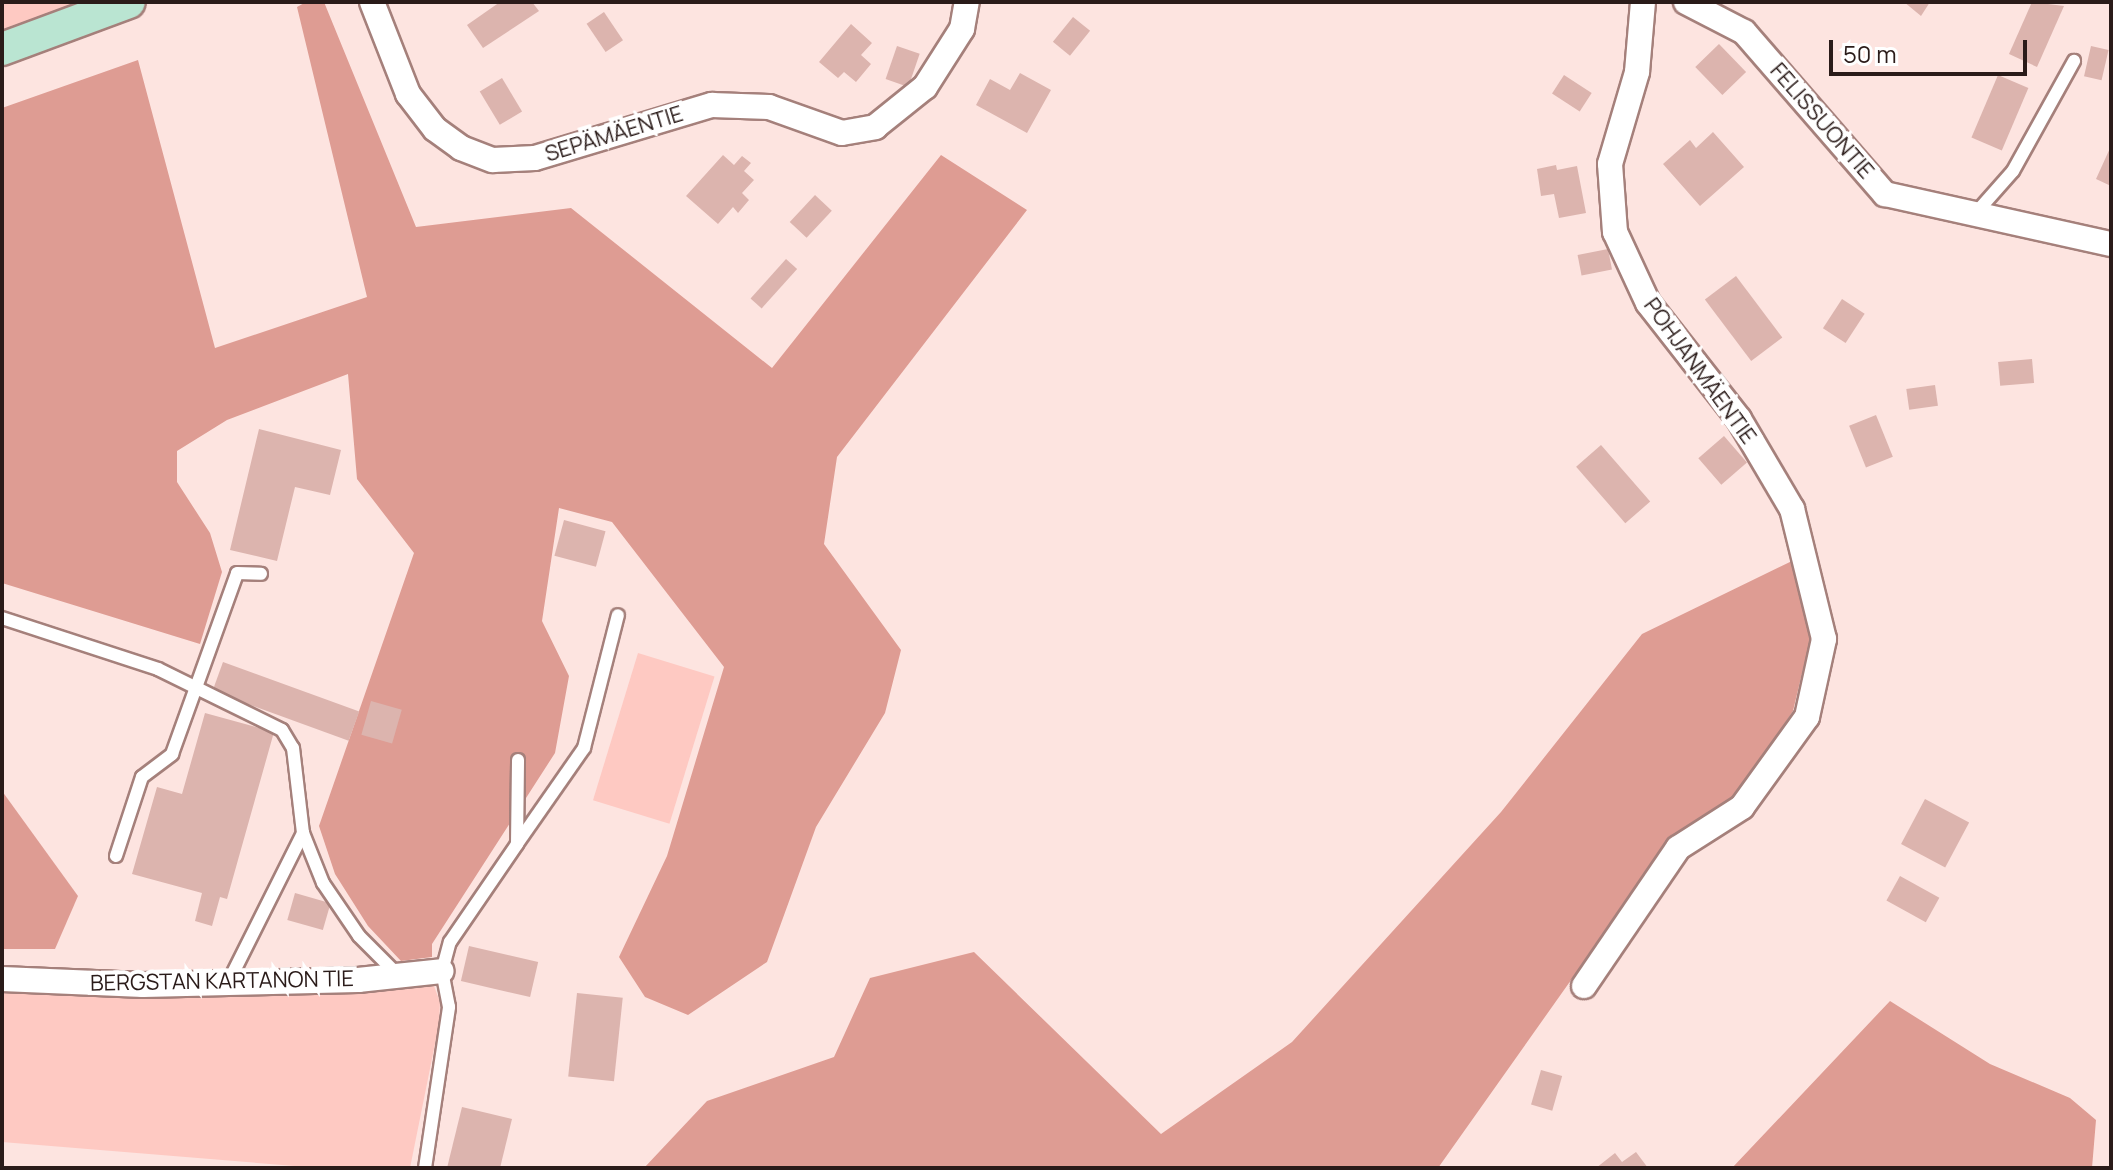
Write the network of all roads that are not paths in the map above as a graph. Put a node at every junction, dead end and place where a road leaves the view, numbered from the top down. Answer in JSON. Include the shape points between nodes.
{"nodes":[{"id":1,"x":129,"y":2,"type":"edge"},
{"id":2,"x":372,"y":2,"type":"edge"},
{"id":3,"x":967,"y":2,"type":"edge"},
{"id":4,"x":1643,"y":2,"type":"edge"},
{"id":5,"x":1686,"y":2,"type":"edge"},
{"id":6,"x":2,"y":49,"type":"edge"},
{"id":7,"x":2074,"y":61,"type":"dead end"},
{"id":8,"x":1975,"y":214,"type":"junction"},
{"id":9,"x":2111,"y":244,"type":"edge"},
{"id":10,"x":261,"y":574,"type":"dead end"},
{"id":11,"x":618,"y":615,"type":"dead end"},
{"id":12,"x":2,"y":618,"type":"edge"},
{"id":13,"x":193,"y":688,"type":"junction"},
{"id":14,"x":518,"y":760,"type":"dead end"},
{"id":15,"x":303,"y":833,"type":"junction"},
{"id":16,"x":517,"y":844,"type":"junction"},
{"id":17,"x":116,"y":856,"type":"dead end"},
{"id":18,"x":442,"y":971,"type":"junction"},
{"id":19,"x":398,"y":976,"type":"junction"},
{"id":20,"x":2,"y":979,"type":"edge"},
{"id":21,"x":228,"y":983,"type":"junction"},
{"id":22,"x":1584,"y":986,"type":"dead end"},
{"id":23,"x":425,"y":1168,"type":"edge"}],
"edges":[{"from":1,"to":6,"type":"street"},
{"from":2,"to":3,"type":"street","name":"SEPÄMÄENTIE","via":[[408,94],[435,129],[461,148],[493,160],[535,158],[712,105],[769,107],[842,133],[875,127],[925,87],[962,29]]},
{"from":4,"to":22,"type":"street","name":"POHJANMÄENTIE","via":[[1637,72],[1610,164],[1615,232],[1648,303],[1739,419],[1792,509],[1824,639],[1807,717],[1742,807],[1678,848]]},
{"from":5,"to":8,"type":"street","name":"FELISSUONTIE","via":[[1744,32],[1885,194]]},
{"from":7,"to":8,"type":"lane","via":[[2013,171]]},
{"from":8,"to":9,"type":"street","name":"FELISSUONTIE"},
{"from":10,"to":13,"type":"lane","via":[[237,573],[209,661]]},
{"from":11,"to":16,"type":"lane","via":[[584,748]]},
{"from":12,"to":13,"type":"lane","via":[[158,669]]},
{"from":13,"to":15,"type":"lane","via":[[282,730],[293,748]]},
{"from":13,"to":17,"type":"lane","via":[[172,754],[142,777]]},
{"from":14,"to":16,"type":"lane"},
{"from":15,"to":19,"type":"lane","via":[[323,883],[359,936]]},
{"from":15,"to":21,"type":"lane"},
{"from":16,"to":18,"type":"lane","via":[[450,942]]},
{"from":18,"to":19,"type":"street","name":"BERGSTAN KARTANON TIE"},
{"from":18,"to":23,"type":"lane","via":[[449,1007]]},
{"from":19,"to":21,"type":"street","name":"BERGSTAN KARTANON TIE"},
{"from":20,"to":21,"type":"street","name":"BERGSTAN KARTANON TIE"}]}
